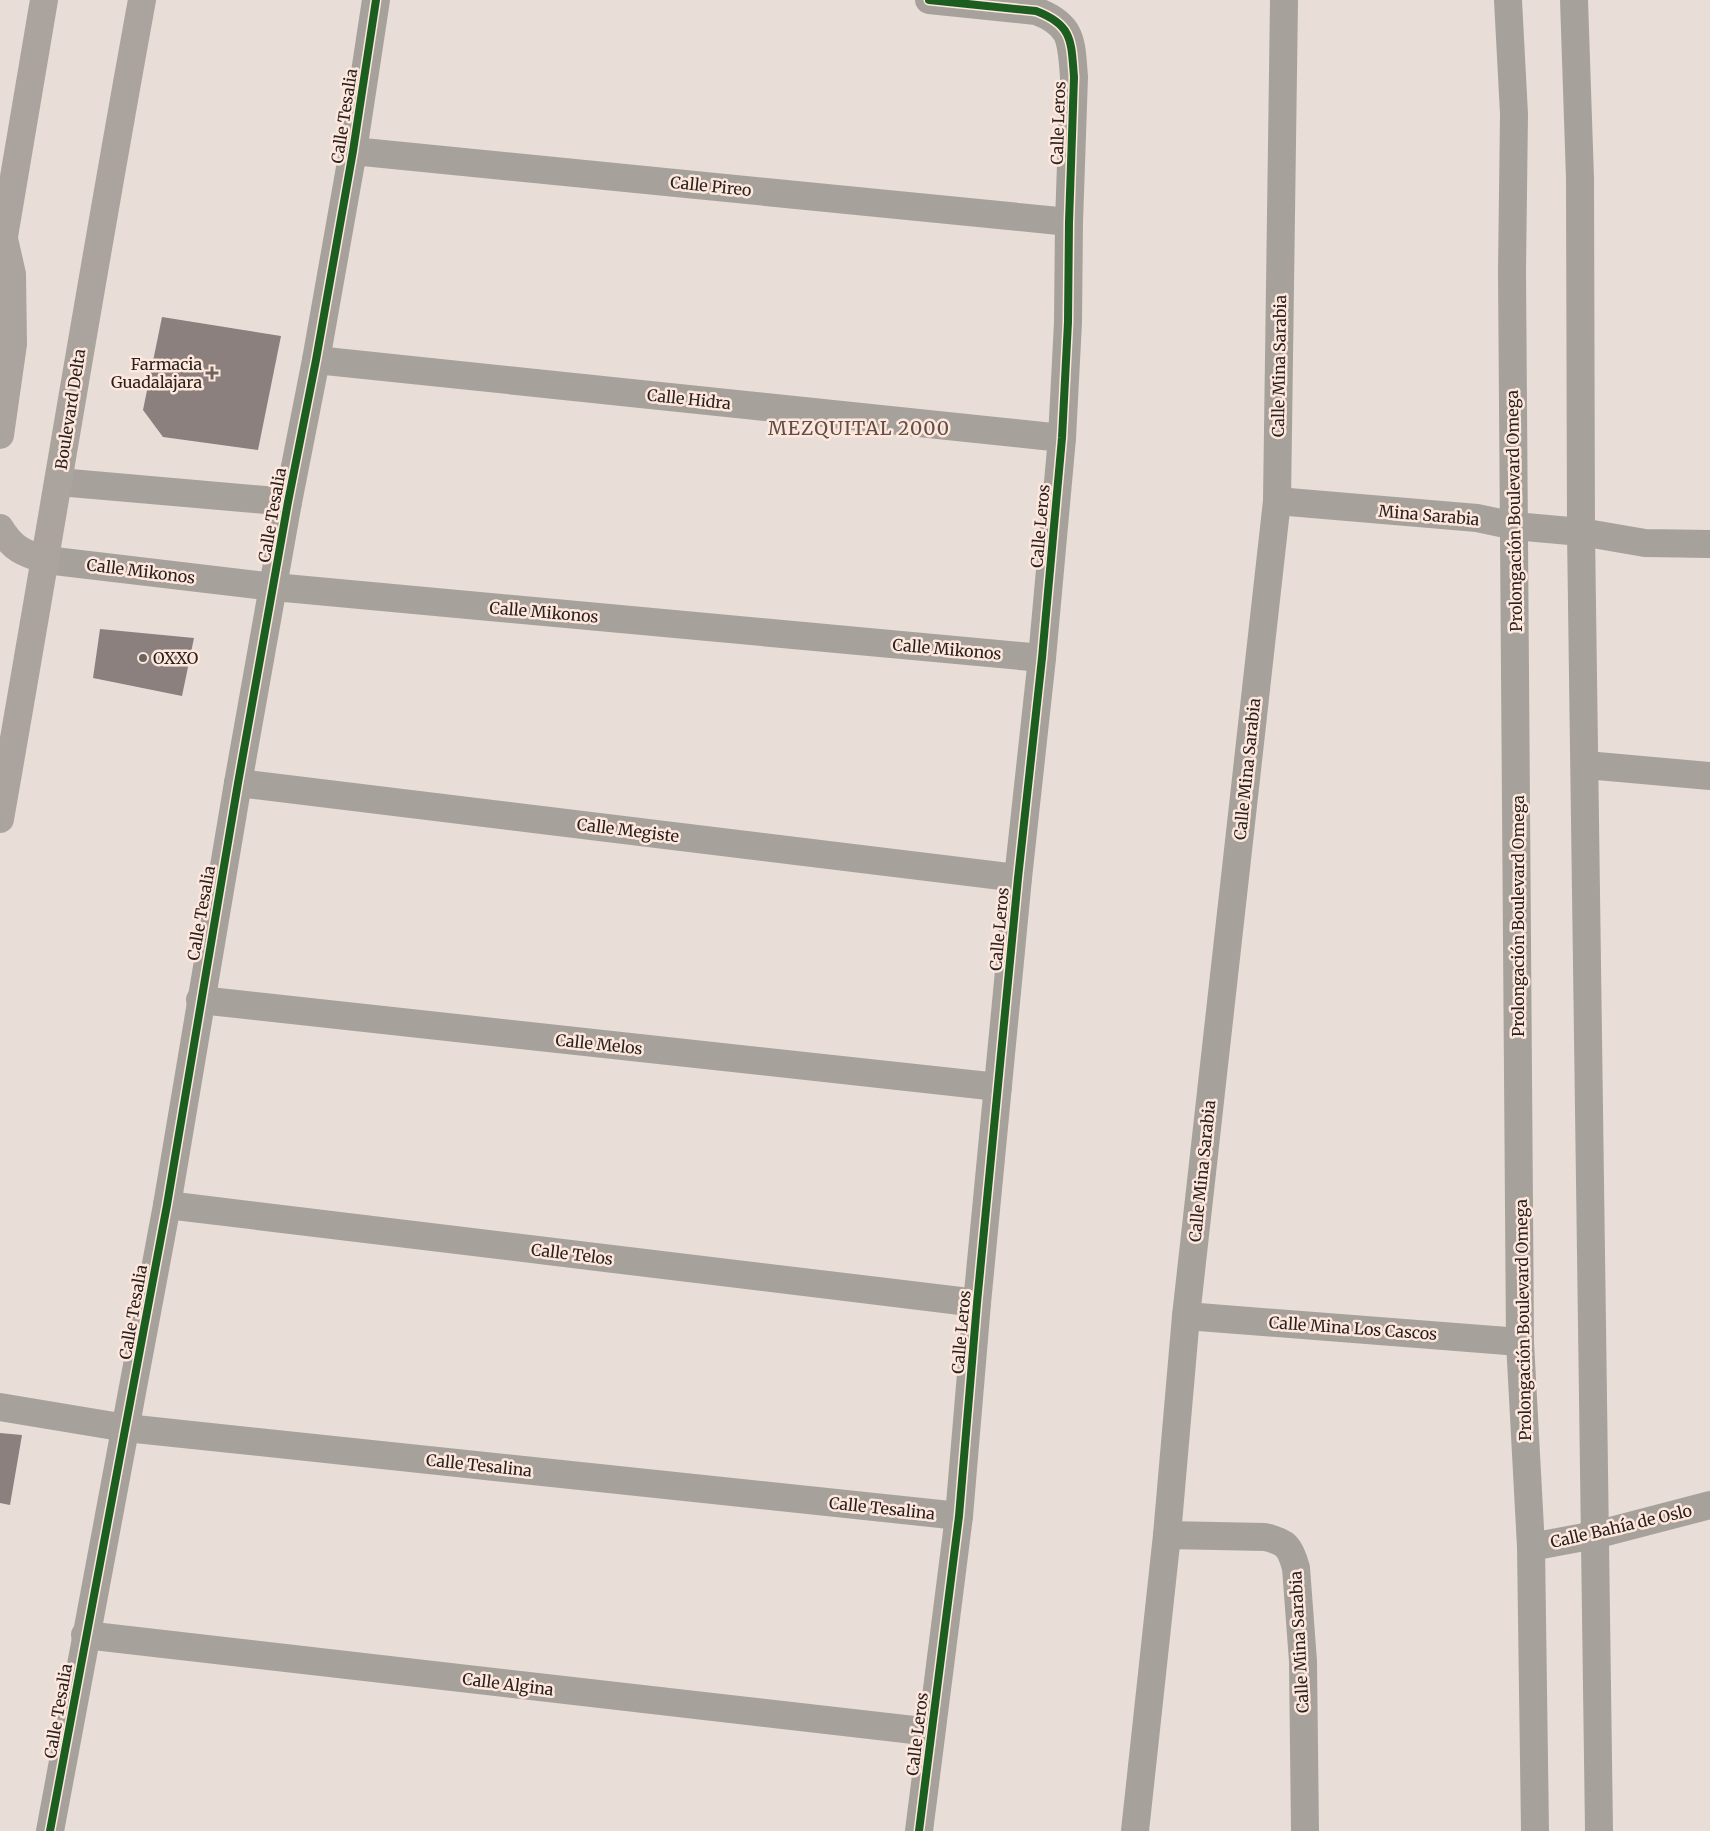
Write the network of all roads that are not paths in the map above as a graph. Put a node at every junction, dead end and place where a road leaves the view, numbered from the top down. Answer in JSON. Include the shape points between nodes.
{"nodes":[{"id":1,"x":44,"y":0,"type":"edge"},
{"id":2,"x":142,"y":0,"type":"edge"},
{"id":3,"x":376,"y":0,"type":"edge"},
{"id":4,"x":929,"y":0,"type":"edge"},
{"id":5,"x":1284,"y":0,"type":"edge"},
{"id":6,"x":1508,"y":0,"type":"edge"},
{"id":7,"x":1574,"y":0,"type":"edge"},
{"id":8,"x":353,"y":151,"type":"junction"},
{"id":9,"x":1069,"y":222,"type":"junction"},
{"id":10,"x":2,"y":250,"type":"edge"},
{"id":11,"x":316,"y":360,"type":"junction"},
{"id":12,"x":0,"y":435,"type":"edge"},
{"id":13,"x":1062,"y":438,"type":"junction"},
{"id":14,"x":58,"y":482,"type":"junction"},
{"id":15,"x":1277,"y":501,"type":"junction"},
{"id":16,"x":288,"y":502,"type":"junction"},
{"id":17,"x":1515,"y":526,"type":"junction"},
{"id":18,"x":0,"y":528,"type":"edge"},
{"id":19,"x":1581,"y":532,"type":"junction"},
{"id":20,"x":1710,"y":544,"type":"edge"},
{"id":21,"x":46,"y":560,"type":"junction"},
{"id":22,"x":274,"y":586,"type":"junction"},
{"id":23,"x":1042,"y":658,"type":"junction"},
{"id":24,"x":1586,"y":765,"type":"junction"},
{"id":25,"x":1710,"y":776,"type":"edge"},
{"id":26,"x":238,"y":783,"type":"junction"},
{"id":27,"x":0,"y":819,"type":"edge"},
{"id":28,"x":1018,"y":878,"type":"junction"},
{"id":29,"x":200,"y":1000,"type":"junction"},
{"id":30,"x":998,"y":1087,"type":"junction"},
{"id":31,"x":167,"y":1205,"type":"junction"},
{"id":32,"x":977,"y":1303,"type":"junction"},
{"id":33,"x":1186,"y":1316,"type":"junction"},
{"id":34,"x":1520,"y":1342,"type":"junction"},
{"id":35,"x":0,"y":1407,"type":"edge"},
{"id":36,"x":126,"y":1428,"type":"junction"},
{"id":37,"x":1710,"y":1505,"type":"edge"},
{"id":38,"x":959,"y":1516,"type":"junction"},
{"id":39,"x":1167,"y":1535,"type":"junction"},
{"id":40,"x":1595,"y":1535,"type":"junction"},
{"id":41,"x":1531,"y":1547,"type":"junction"},
{"id":42,"x":85,"y":1635,"type":"junction"},
{"id":43,"x":932,"y":1732,"type":"junction"},
{"id":44,"x":50,"y":1831,"type":"edge"},
{"id":45,"x":919,"y":1831,"type":"edge"},
{"id":46,"x":1135,"y":1831,"type":"edge"},
{"id":47,"x":1305,"y":1831,"type":"edge"},
{"id":48,"x":1535,"y":1831,"type":"edge"},
{"id":49,"x":1599,"y":1831,"type":"edge"}],
"edges":[{"from":1,"to":10,"type":"main road"},
{"from":2,"to":14,"type":"main road","name":"Boulevard Delta"},
{"from":3,"to":8,"type":"street","name":"Calle Tesalia"},
{"from":4,"to":9,"type":"street","name":"Calle Leros","via":[[1036,11],[1057,21],[1065,29],[1074,77]]},
{"from":5,"to":15,"type":"street","name":"Calle Mina Sarabia"},
{"from":6,"to":17,"type":"street","name":"Prolongación Boulevard Omega","via":[[1514,114]]},
{"from":7,"to":19,"type":"street","via":[[1580,179]]},
{"from":8,"to":9,"type":"street","name":"Calle Pireo"},
{"from":8,"to":11,"type":"street","name":"Calle Tesalia"},
{"from":9,"to":13,"type":"street","name":"Calle Leros"},
{"from":10,"to":12,"type":"main road","via":[[12,274],[13,344]]},
{"from":11,"to":13,"type":"street","name":"Calle Hidra"},
{"from":11,"to":16,"type":"street","name":"Calle Tesalia"},
{"from":13,"to":23,"type":"street","name":"Calle Leros"},
{"from":14,"to":16,"type":"street"},
{"from":14,"to":21,"type":"main road","name":"Boulevard Delta"},
{"from":15,"to":17,"type":"street","name":"Mina Sarabia","via":[[1477,518]]},
{"from":15,"to":33,"type":"street","name":"Calle Mina Sarabia"},
{"from":16,"to":22,"type":"street","name":"Calle Tesalia"},
{"from":17,"to":19,"type":"street","name":"Mina Sarabia"},
{"from":17,"to":34,"type":"street","name":"Prolongación Boulevard Omega"},
{"from":18,"to":21,"type":"main road","via":[[8,540],[26,554]]},
{"from":19,"to":20,"type":"street","name":"Mina Sarabia","via":[[1645,543]]},
{"from":19,"to":24,"type":"street"},
{"from":21,"to":22,"type":"street","name":"Calle Mikonos"},
{"from":21,"to":27,"type":"main road","name":"Boulevard Delta"},
{"from":22,"to":23,"type":"street","name":"Calle Mikonos"},
{"from":22,"to":26,"type":"street","name":"Calle Tesalia"},
{"from":23,"to":28,"type":"street","name":"Calle Leros"},
{"from":24,"to":25,"type":"street"},
{"from":24,"to":40,"type":"street"},
{"from":26,"to":28,"type":"street","name":"Calle Megiste"},
{"from":26,"to":29,"type":"street","name":"Calle Tesalia"},
{"from":28,"to":30,"type":"street","name":"Calle Leros"},
{"from":29,"to":30,"type":"street","name":"Calle Melos"},
{"from":29,"to":31,"type":"street","name":"Calle Tesalia"},
{"from":30,"to":32,"type":"street","name":"Calle Leros"},
{"from":31,"to":32,"type":"street","name":"Calle Telos"},
{"from":31,"to":36,"type":"street","name":"Calle Tesalia"},
{"from":32,"to":38,"type":"street","name":"Calle Leros"},
{"from":33,"to":34,"type":"street","name":"Calle Mina Los Cascos"},
{"from":33,"to":39,"type":"street","name":"Calle Mina Sarabia"},
{"from":34,"to":41,"type":"street","name":"Prolongación Boulevard Omega"},
{"from":35,"to":36,"type":"street","name":"Calle Tesalina"},
{"from":36,"to":38,"type":"street","name":"Calle Tesalina"},
{"from":36,"to":42,"type":"street","name":"Calle Tesalia"},
{"from":37,"to":40,"type":"street","name":"Calle Bahía de Oslo"},
{"from":38,"to":43,"type":"street","name":"Calle Leros"},
{"from":39,"to":46,"type":"street","name":"Calle Mina Sarabia"},
{"from":39,"to":47,"type":"street","name":"Calle Mina Sarabia","via":[[1265,1537],[1287,1545],[1292,1554],[1296,1568],[1303,1661]]},
{"from":40,"to":41,"type":"street","name":"Calle Bahía de Oslo"},
{"from":40,"to":49,"type":"street"},
{"from":41,"to":48,"type":"street","name":"Prolongación Boulevard Omega"},
{"from":42,"to":43,"type":"street","name":"Calle Algina"},
{"from":42,"to":44,"type":"street","name":"Calle Tesalia"},
{"from":43,"to":45,"type":"street","name":"Calle Leros"}]}
